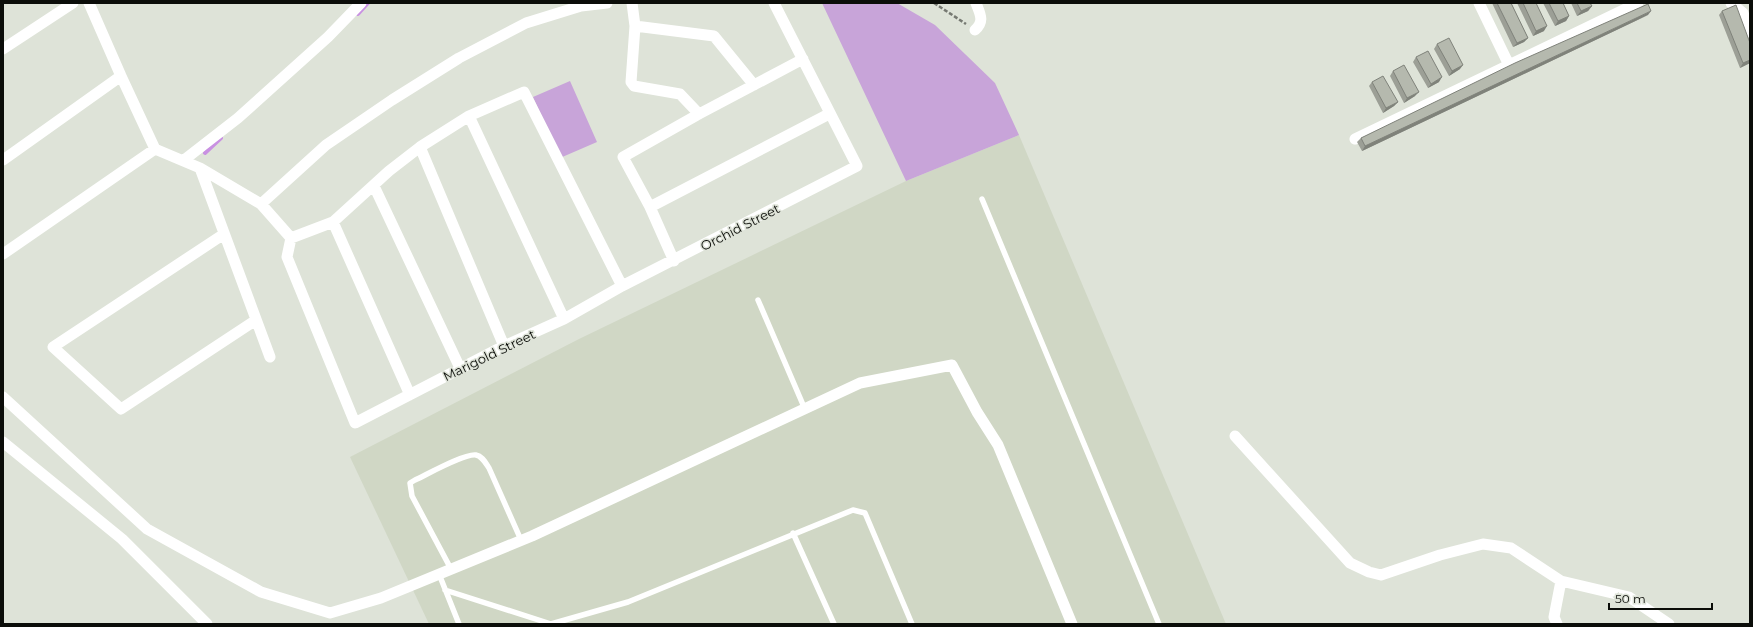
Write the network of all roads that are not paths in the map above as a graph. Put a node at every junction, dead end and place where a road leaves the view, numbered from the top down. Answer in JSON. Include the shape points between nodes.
{"nodes":[{"id":1,"x":73,"y":3,"type":"edge"},
{"id":2,"x":90,"y":3,"type":"edge"},
{"id":3,"x":361,"y":3,"type":"edge"},
{"id":4,"x":607,"y":3,"type":"edge"},
{"id":5,"x":632,"y":3,"type":"edge"},
{"id":6,"x":774,"y":3,"type":"edge"},
{"id":7,"x":976,"y":3,"type":"edge"},
{"id":8,"x":1479,"y":3,"type":"edge"},
{"id":9,"x":1638,"y":3,"type":"edge"},
{"id":10,"x":1731,"y":3,"type":"edge"},
{"id":11,"x":635,"y":26,"type":"junction"},
{"id":12,"x":975,"y":30,"type":"road end"},
{"id":13,"x":1750,"y":32,"type":"edge"},
{"id":14,"x":3,"y":49,"type":"edge"},
{"id":15,"x":803,"y":59,"type":"junction"},
{"id":16,"x":1509,"y":65,"type":"junction"},
{"id":17,"x":121,"y":76,"type":"junction"},
{"id":18,"x":754,"y":84,"type":"junction"},
{"id":19,"x":699,"y":114,"type":"junction"},
{"id":20,"x":829,"y":114,"type":"junction"},
{"id":21,"x":469,"y":116,"type":"junction"},
{"id":22,"x":1355,"y":138,"type":"dead end"},
{"id":23,"x":420,"y":148,"type":"junction"},
{"id":24,"x":155,"y":149,"type":"junction"},
{"id":25,"x":3,"y":160,"type":"edge"},
{"id":26,"x":184,"y":160,"type":"junction"},
{"id":27,"x":200,"y":168,"type":"junction"},
{"id":28,"x":374,"y":186,"type":"junction"},
{"id":29,"x":982,"y":198,"type":"dead end"},
{"id":30,"x":261,"y":204,"type":"junction"},
{"id":31,"x":650,"y":207,"type":"junction"},
{"id":32,"x":333,"y":222,"type":"junction"},
{"id":33,"x":224,"y":234,"type":"junction"},
{"id":34,"x":291,"y":238,"type":"junction"},
{"id":35,"x":3,"y":254,"type":"edge"},
{"id":36,"x":674,"y":261,"type":"junction"},
{"id":37,"x":622,"y":286,"type":"junction"},
{"id":38,"x":758,"y":300,"type":"dead end"},
{"id":39,"x":564,"y":319,"type":"junction"},
{"id":40,"x":256,"y":320,"type":"junction"},
{"id":41,"x":504,"y":346,"type":"junction"},
{"id":42,"x":270,"y":357,"type":"dead end"},
{"id":43,"x":460,"y":368,"type":"junction"},
{"id":44,"x":410,"y":395,"type":"junction"},
{"id":45,"x":3,"y":397,"type":"edge"},
{"id":46,"x":804,"y":408,"type":"junction"},
{"id":47,"x":1235,"y":436,"type":"dead end"},
{"id":48,"x":3,"y":442,"type":"edge"},
{"id":49,"x":793,"y":533,"type":"junction"},
{"id":50,"x":521,"y":540,"type":"junction"},
{"id":51,"x":451,"y":570,"type":"junction"},
{"id":52,"x":438,"y":574,"type":"junction"},
{"id":53,"x":1561,"y":581,"type":"junction"},
{"id":54,"x":445,"y":590,"type":"junction"},
{"id":55,"x":207,"y":624,"type":"edge"},
{"id":56,"x":459,"y":624,"type":"edge"},
{"id":57,"x":834,"y":624,"type":"edge"},
{"id":58,"x":912,"y":624,"type":"edge"},
{"id":59,"x":1072,"y":624,"type":"edge"},
{"id":60,"x":1159,"y":624,"type":"edge"},
{"id":61,"x":1557,"y":624,"type":"edge"},
{"id":62,"x":1669,"y":624,"type":"edge"}],
"edges":[{"from":1,"to":14,"type":"street"},
{"from":2,"to":17,"type":"street"},
{"from":3,"to":26,"type":"street","via":[[328,37],[238,118]]},
{"from":4,"to":30,"type":"street","via":[[581,6],[526,23],[459,58],[326,145]]},
{"from":5,"to":11,"type":"street"},
{"from":6,"to":15,"type":"street"},
{"from":7,"to":12,"type":"street","via":[[982,17],[980,26]]},
{"from":8,"to":16,"type":"street"},
{"from":9,"to":16,"type":"street"},
{"from":10,"to":13,"type":"street","via":[[1742,13]]},
{"from":11,"to":18,"type":"street","via":[[714,36]]},
{"from":11,"to":19,"type":"street","via":[[631,82],[634,86],[680,94]]},
{"from":15,"to":18,"type":"street"},
{"from":15,"to":20,"type":"street"},
{"from":16,"to":22,"type":"street"},
{"from":17,"to":24,"type":"street"},
{"from":17,"to":25,"type":"street"},
{"from":18,"to":19,"type":"street"},
{"from":19,"to":31,"type":"street","via":[[623,157]]},
{"from":20,"to":31,"type":"street"},
{"from":20,"to":36,"type":"street","name":"Orchid Street","via":[[857,166]]},
{"from":21,"to":23,"type":"street"},
{"from":21,"to":37,"type":"street","via":[[524,92]]},
{"from":21,"to":39,"type":"street"},
{"from":23,"to":28,"type":"street","via":[[389,171]]},
{"from":23,"to":41,"type":"street"},
{"from":24,"to":26,"type":"street"},
{"from":24,"to":35,"type":"street"},
{"from":26,"to":27,"type":"street"},
{"from":27,"to":30,"type":"street"},
{"from":27,"to":33,"type":"street"},
{"from":28,"to":32,"type":"street"},
{"from":28,"to":43,"type":"street"},
{"from":29,"to":60,"type":"lane"},
{"from":30,"to":34,"type":"street"},
{"from":31,"to":36,"type":"street"},
{"from":32,"to":34,"type":"street"},
{"from":32,"to":44,"type":"street"},
{"from":33,"to":40,"type":"street"},
{"from":33,"to":40,"type":"street","via":[[53,347],[121,409]]},
{"from":34,"to":44,"type":"street","name":"Marigold Street","via":[[287,257],[355,423]]},
{"from":36,"to":37,"type":"street","name":"Orchid Street"},
{"from":37,"to":39,"type":"street","name":"Marigold Street"},
{"from":38,"to":46,"type":"lane"},
{"from":39,"to":41,"type":"street","name":"Marigold Street"},
{"from":40,"to":42,"type":"street"},
{"from":41,"to":43,"type":"street","name":"Marigold Street"},
{"from":43,"to":44,"type":"street","name":"Marigold Street"},
{"from":45,"to":52,"type":"street","via":[[147,528],[261,592],[330,613],[381,598]]},
{"from":46,"to":50,"type":"street"},
{"from":46,"to":59,"type":"street","via":[[860,383],[952,365],[998,445]]},
{"from":47,"to":53,"type":"street","via":[[1350,563],[1369,572],[1381,575],[1483,544],[1511,548]]},
{"from":48,"to":55,"type":"street","via":[[122,539]]},
{"from":49,"to":54,"type":"lane","via":[[628,602],[551,624]]},
{"from":49,"to":57,"type":"lane"},
{"from":49,"to":58,"type":"lane","via":[[853,510],[865,513]]},
{"from":50,"to":51,"type":"street"},
{"from":50,"to":51,"type":"lane","via":[[481,457],[474,454],[462,457],[410,483],[412,496]]},
{"from":51,"to":52,"type":"street"},
{"from":52,"to":54,"type":"lane"},
{"from":53,"to":61,"type":"street","via":[[1554,617]]},
{"from":53,"to":62,"type":"street","via":[[1629,597]]},
{"from":54,"to":56,"type":"lane"}]}
